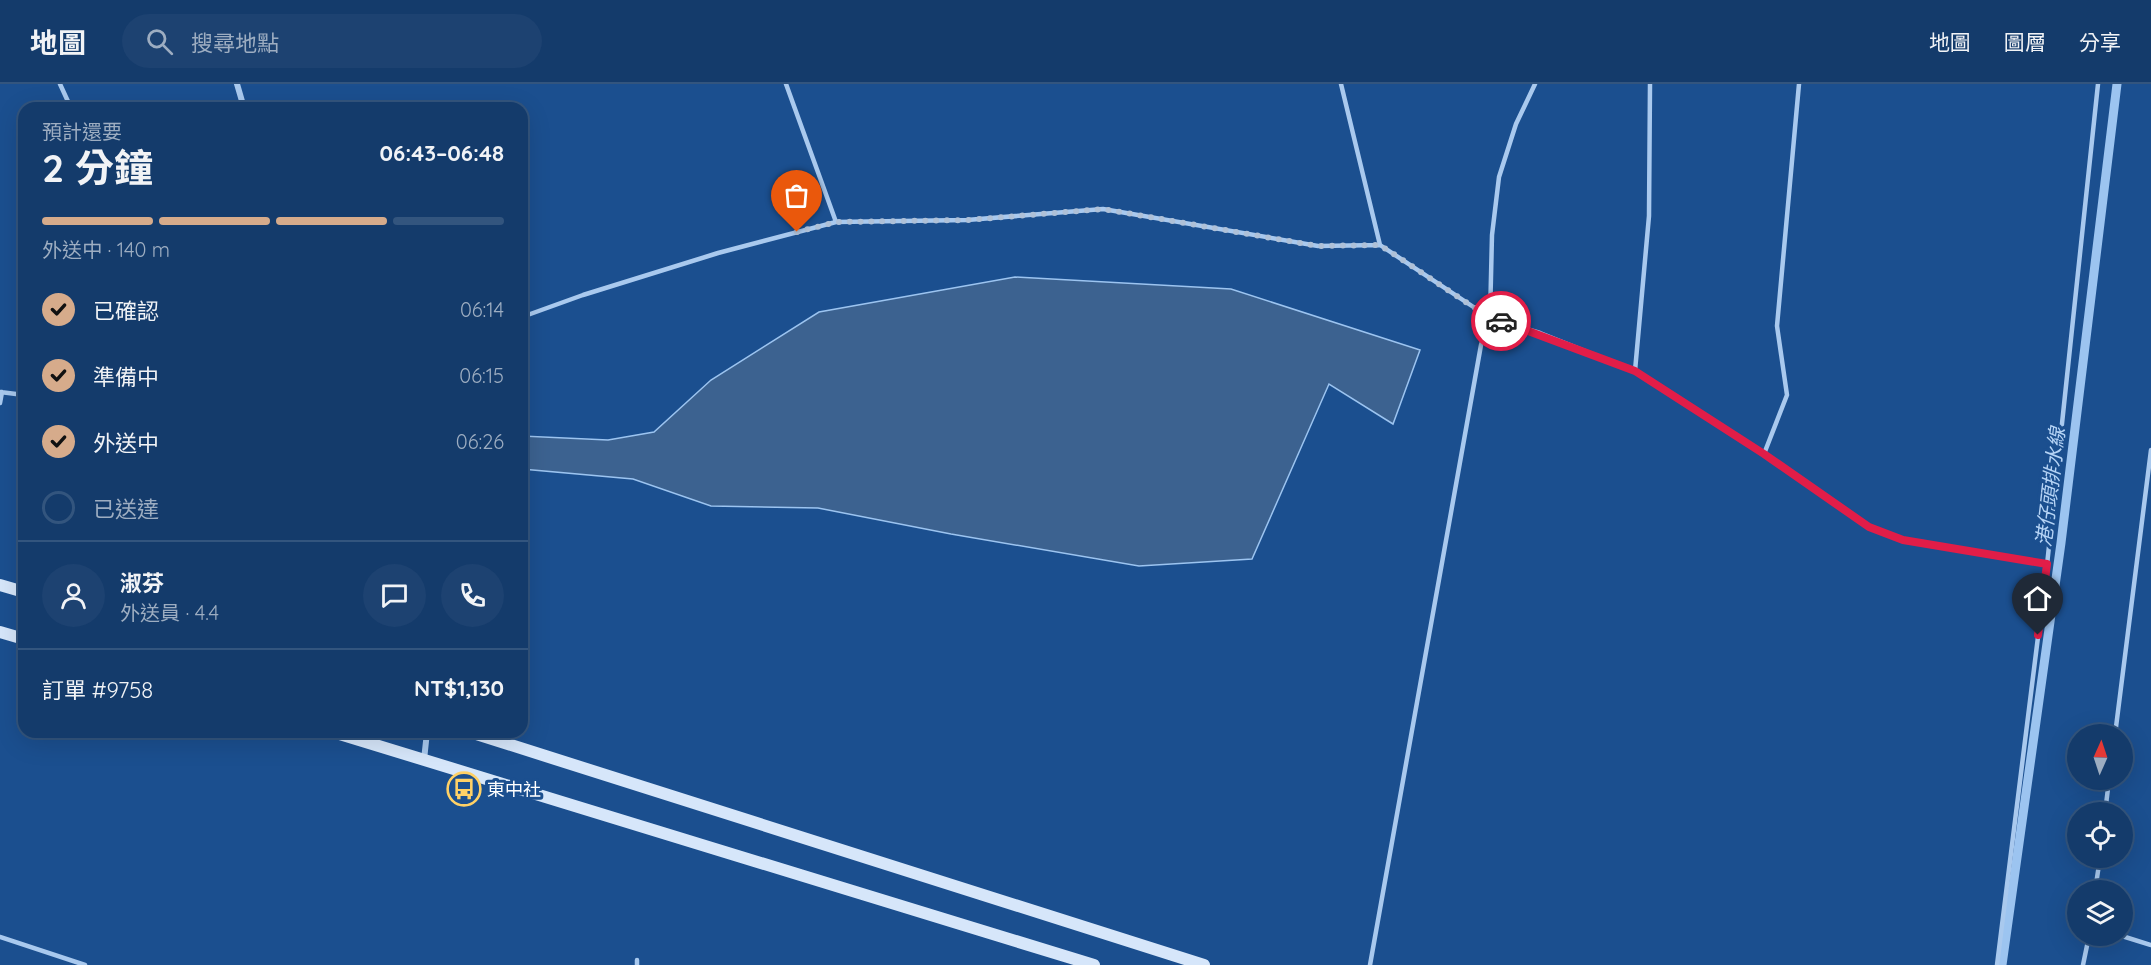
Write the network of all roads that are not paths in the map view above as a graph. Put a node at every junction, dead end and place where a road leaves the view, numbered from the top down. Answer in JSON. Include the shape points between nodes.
{"nodes":[{"id":1,"x":60,"y":84,"type":"edge"},
{"id":2,"x":237,"y":84,"type":"edge"},
{"id":3,"x":786,"y":84,"type":"edge"},
{"id":4,"x":1341,"y":84,"type":"edge"},
{"id":5,"x":1535,"y":84,"type":"edge"},
{"id":6,"x":1650,"y":84,"type":"edge"},
{"id":7,"x":1799,"y":84,"type":"edge"},
{"id":8,"x":2098,"y":84,"type":"edge"},
{"id":9,"x":68,"y":102,"type":"edge"},
{"id":10,"x":242,"y":102,"type":"edge"},
{"id":11,"x":836,"y":222,"type":"junction"},
{"id":12,"x":1380,"y":245,"type":"junction"},
{"id":13,"x":528,"y":315,"type":"edge"},
{"id":14,"x":1490,"y":318,"type":"junction"},
{"id":15,"x":1635,"y":371,"type":"junction"},
{"id":16,"x":1,"y":392,"type":"edge"},
{"id":17,"x":18,"y":394,"type":"edge"},
{"id":18,"x":0,"y":403,"type":"edge"},
{"id":19,"x":2151,"y":450,"type":"edge"},
{"id":20,"x":1764,"y":454,"type":"junction"},
{"id":21,"x":2047,"y":564,"type":"junction"},
{"id":22,"x":0,"y":585,"type":"edge"},
{"id":23,"x":18,"y":590,"type":"edge"},
{"id":24,"x":0,"y":632,"type":"edge"},
{"id":25,"x":18,"y":637,"type":"edge"},
{"id":26,"x":2116,"y":724,"type":"edge"},
{"id":27,"x":352,"y":738,"type":"edge"},
{"id":28,"x":426,"y":738,"type":"edge"},
{"id":29,"x":489,"y":738,"type":"edge"},
{"id":30,"x":424,"y":761,"type":"junction"},
{"id":31,"x":0,"y":938,"type":"edge"},
{"id":32,"x":2133,"y":939,"type":"edge"},
{"id":33,"x":2151,"y":945,"type":"edge"},
{"id":34,"x":2087,"y":946,"type":"edge"},
{"id":35,"x":85,"y":965,"type":"edge"},
{"id":36,"x":1094,"y":965,"type":"edge"},
{"id":37,"x":1204,"y":965,"type":"edge"},
{"id":38,"x":1370,"y":965,"type":"edge"},
{"id":39,"x":1997,"y":965,"type":"edge"},
{"id":40,"x":2083,"y":965,"type":"edge"}],
"edges":[{"from":1,"to":9,"type":"lane"},
{"from":2,"to":10,"type":"street"},
{"from":3,"to":11,"type":"lane"},
{"from":4,"to":12,"type":"lane"},
{"from":5,"to":14,"type":"lane","via":[[1516,124],[1499,177],[1492,235]]},
{"from":6,"to":15,"type":"lane","via":[[1649,216]]},
{"from":7,"to":20,"type":"lane","via":[[1777,326],[1787,395]]},
{"from":8,"to":21,"type":"lane"},
{"from":11,"to":12,"type":"lane","via":[[967,220],[1103,209],[1318,246]]},
{"from":11,"to":13,"type":"lane","via":[[707,257]]},
{"from":12,"to":14,"type":"lane"},
{"from":14,"to":15,"type":"lane","via":[[1540,333]]},
{"from":14,"to":38,"type":"lane","via":[[1481,345]]},
{"from":15,"to":20,"type":"lane"},
{"from":16,"to":17,"type":"lane"},
{"from":16,"to":18,"type":"lane"},
{"from":19,"to":26,"type":"lane"},
{"from":20,"to":21,"type":"lane","via":[[1869,527],[1903,540]]},
{"from":21,"to":39,"type":"lane"},
{"from":22,"to":23,"type":"main road"},
{"from":24,"to":25,"type":"main road"},
{"from":27,"to":30,"type":"main road"},
{"from":28,"to":30,"type":"street"},
{"from":29,"to":37,"type":"main road"},
{"from":30,"to":36,"type":"main road"},
{"from":31,"to":35,"type":"lane"},
{"from":32,"to":33,"type":"lane"},
{"from":34,"to":40,"type":"lane"}]}
